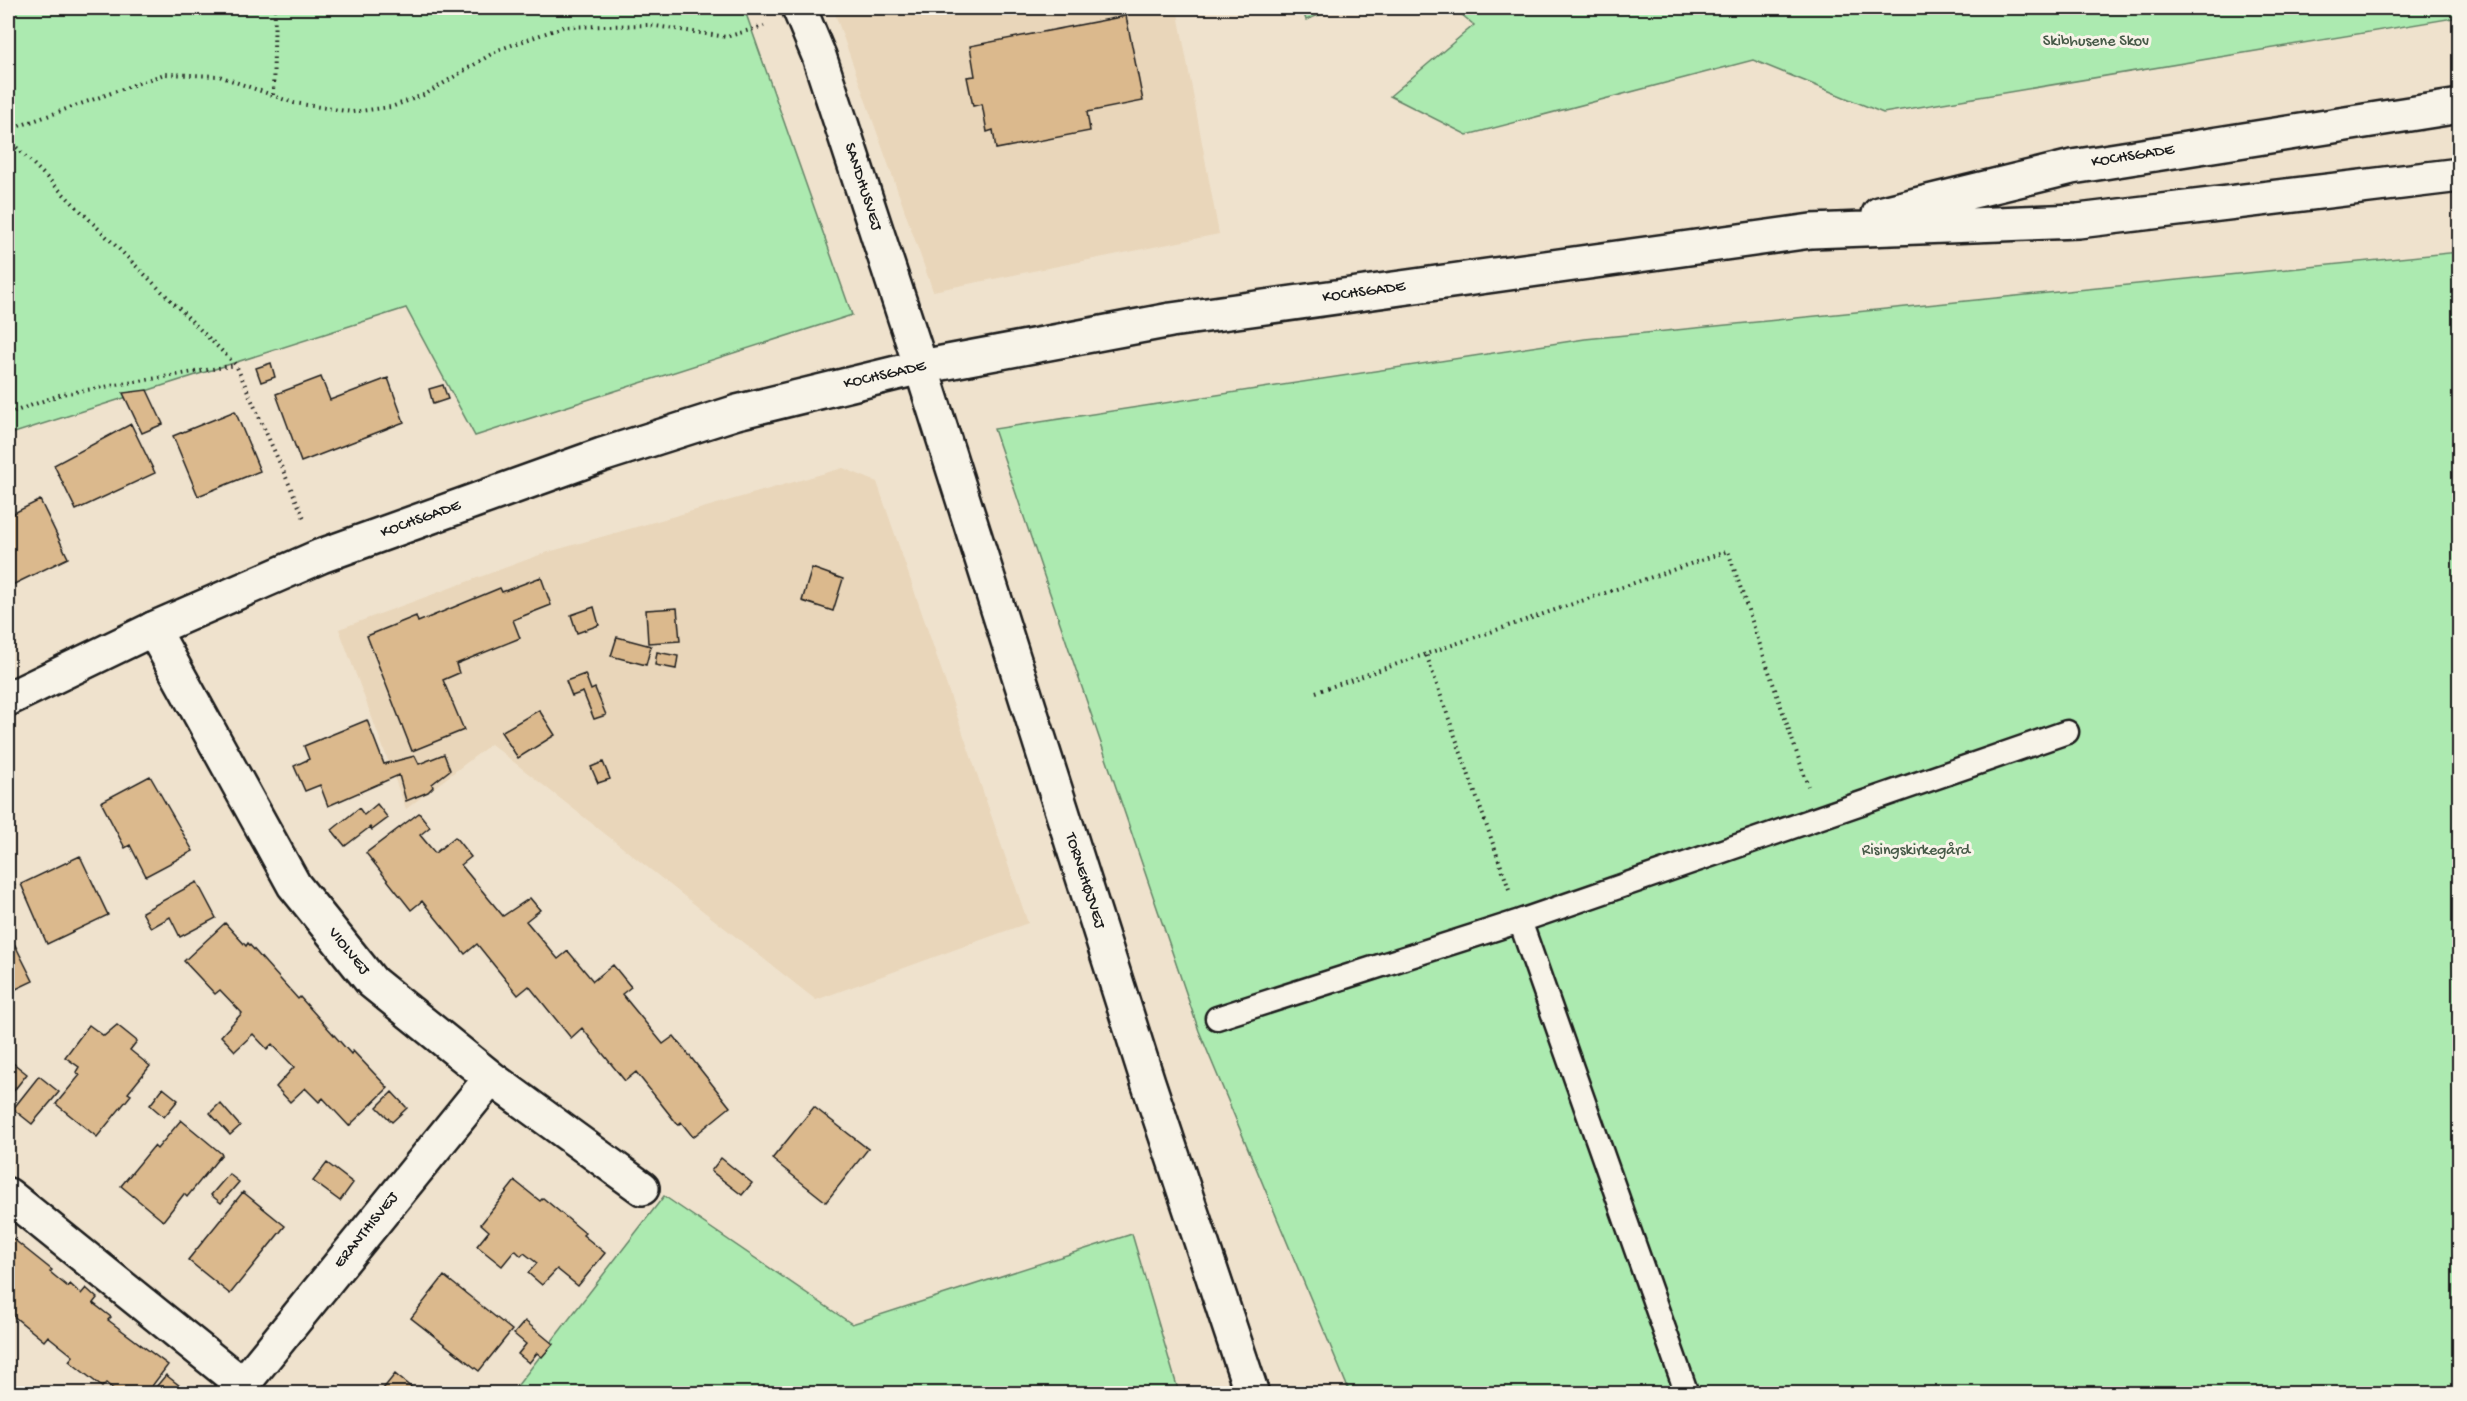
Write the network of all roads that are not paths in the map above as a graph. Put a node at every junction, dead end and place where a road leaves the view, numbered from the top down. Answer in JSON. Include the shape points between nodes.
{"nodes":[{"id":1,"x":801,"y":11,"type":"edge"},
{"id":2,"x":2460,"y":106,"type":"edge"},
{"id":3,"x":2460,"y":175,"type":"edge"},
{"id":4,"x":1811,"y":231,"type":"junction"},
{"id":5,"x":921,"y":368,"type":"junction"},
{"id":6,"x":153,"y":630,"type":"junction"},
{"id":7,"x":8,"y":699,"type":"edge"},
{"id":8,"x":2067,"y":732,"type":"dead end"},
{"id":9,"x":1520,"y":921,"type":"junction"},
{"id":10,"x":1217,"y":1018,"type":"dead end"},
{"id":11,"x":491,"y":1077,"type":"junction"},
{"id":12,"x":642,"y":1188,"type":"dead end"},
{"id":13,"x":8,"y":1195,"type":"edge"},
{"id":14,"x":239,"y":1389,"type":"edge"},
{"id":15,"x":1252,"y":1394,"type":"edge"},
{"id":16,"x":1687,"y":1394,"type":"edge"}],
"edges":[{"from":1,"to":5,"type":"street","name":"SANDHUSVEJ"},
{"from":2,"to":4,"type":"street","name":"KOCHSGADE","via":[[2072,166]]},
{"from":3,"to":4,"type":"street","name":"KOCHSGADE","via":[[2078,221]]},
{"from":4,"to":5,"type":"street","name":"KOCHSGADE","via":[[1171,320]]},
{"from":5,"to":6,"type":"street","name":"KOCHSGADE","via":[[737,412],[613,451],[321,556]]},
{"from":5,"to":15,"type":"street","name":"TORNEHØJVEJ","via":[[1144,1070]]},
{"from":6,"to":7,"type":"street","name":"KOCHSGADE"},
{"from":6,"to":11,"type":"street","name":"VIOLVEJ","via":[[294,885],[372,982]]},
{"from":8,"to":9,"type":"lane"},
{"from":9,"to":10,"type":"lane"},
{"from":9,"to":16,"type":"lane"},
{"from":11,"to":12,"type":"street","name":"VIOLVEJ"},
{"from":11,"to":14,"type":"street","name":"ERANTHISVEJ"},
{"from":13,"to":14,"type":"street","name":"ERANTHISVEJ"}]}
